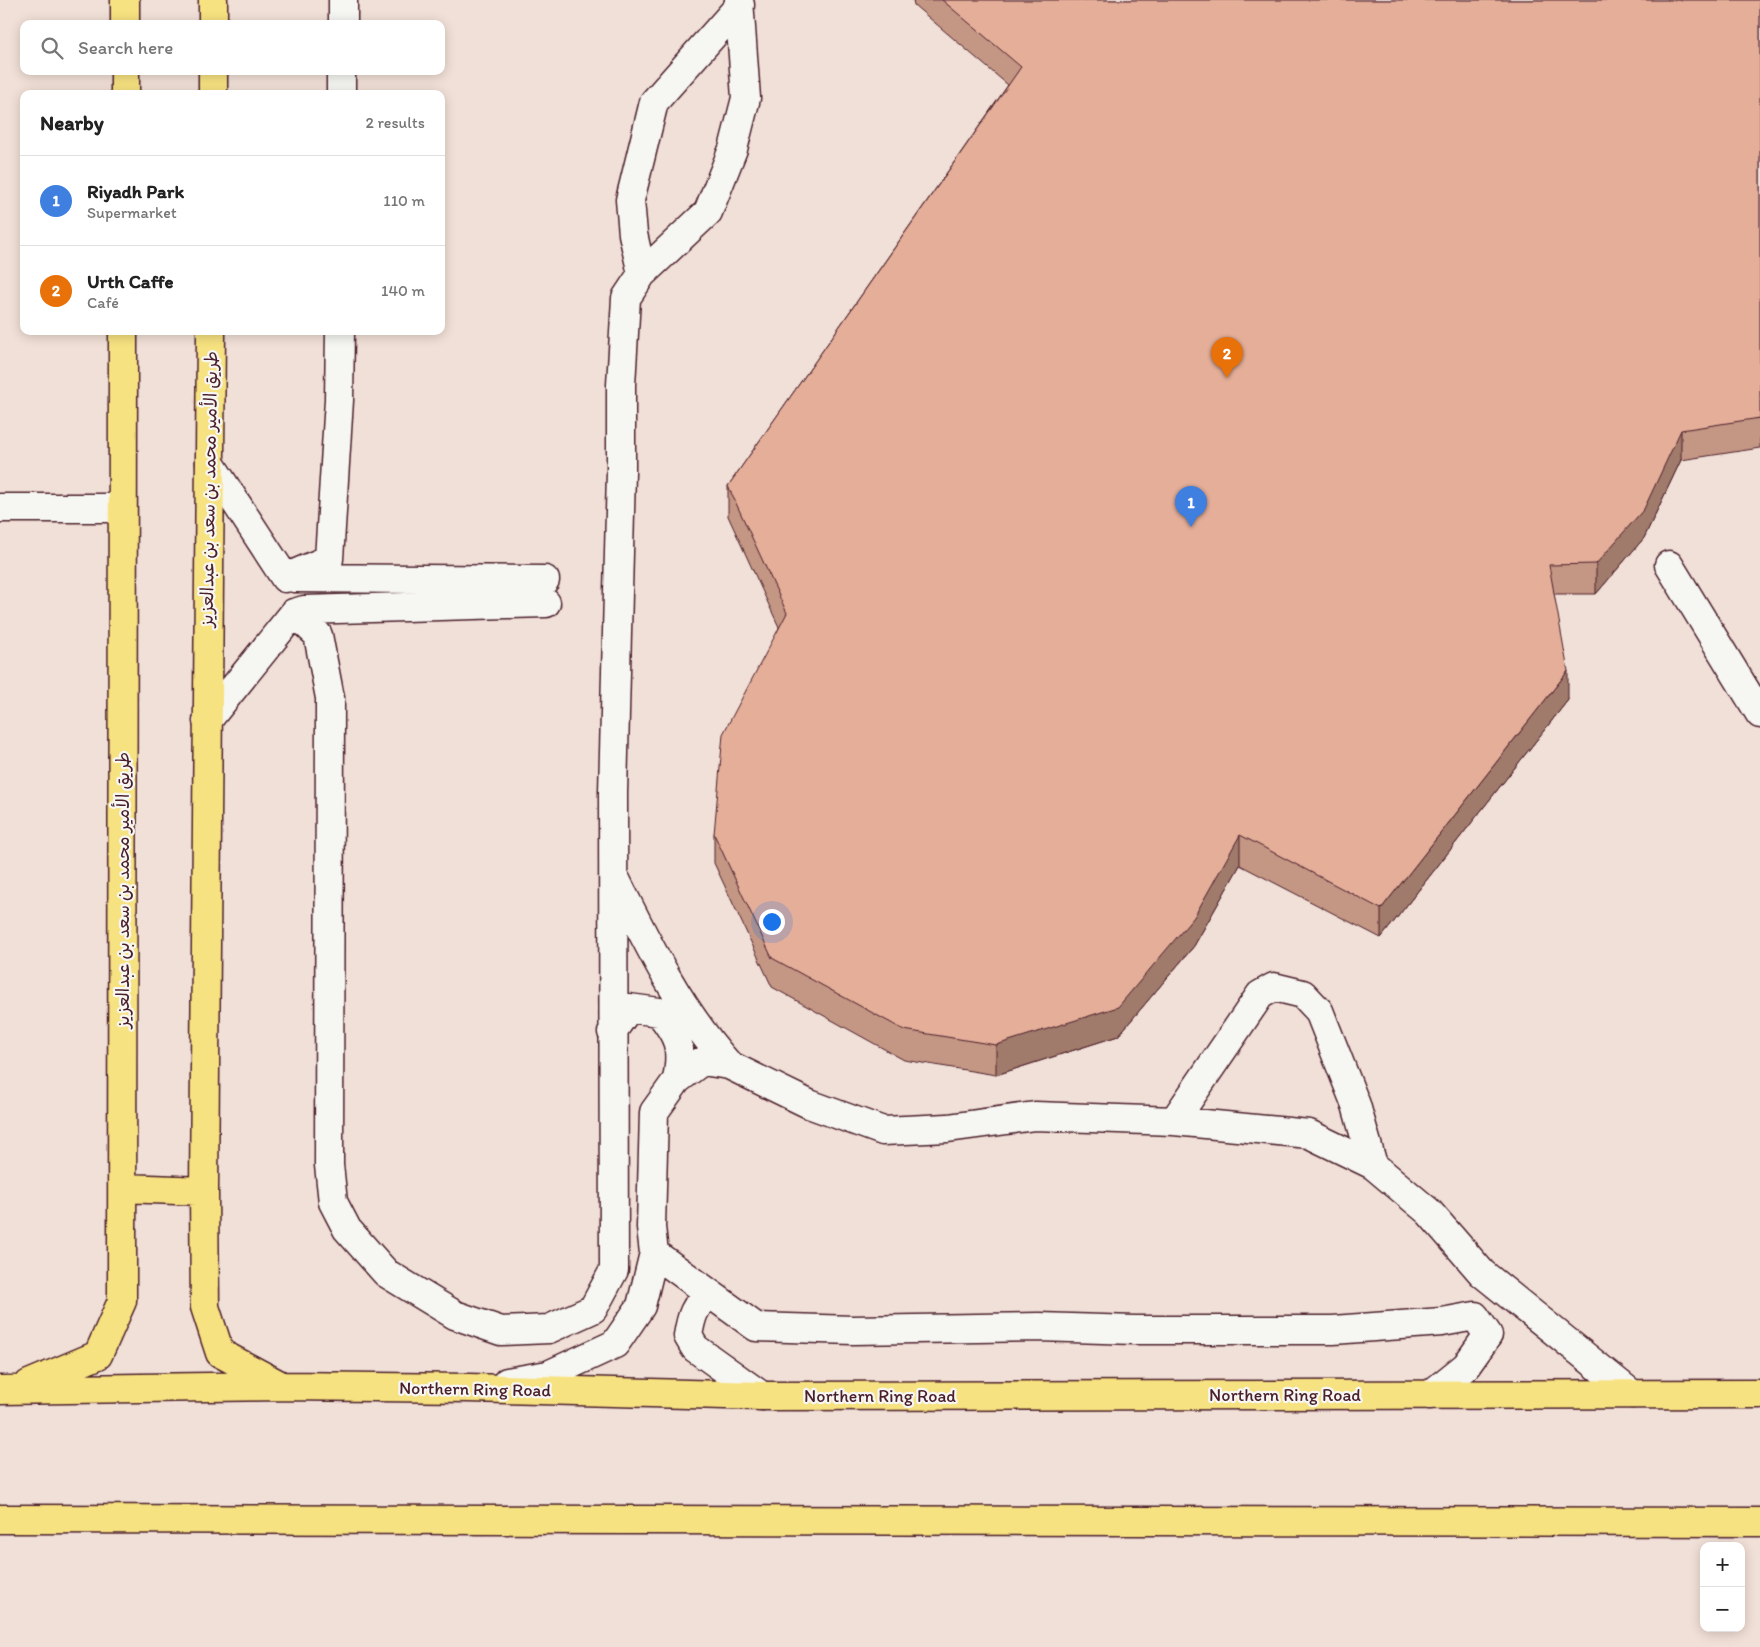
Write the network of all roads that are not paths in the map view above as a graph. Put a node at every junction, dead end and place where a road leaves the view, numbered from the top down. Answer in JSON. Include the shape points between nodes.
{"nodes":[{"id":1,"x":125,"y":0,"type":"edge"},
{"id":2,"x":213,"y":0,"type":"edge"},
{"id":3,"x":343,"y":0,"type":"edge"},
{"id":4,"x":740,"y":3,"type":"edge"},
{"id":5,"x":125,"y":20,"type":"edge"},
{"id":6,"x":213,"y":20,"type":"edge"},
{"id":7,"x":343,"y":20,"type":"edge"},
{"id":8,"x":125,"y":75,"type":"edge"},
{"id":9,"x":213,"y":75,"type":"edge"},
{"id":10,"x":341,"y":75,"type":"edge"},
{"id":11,"x":124,"y":90,"type":"edge"},
{"id":12,"x":213,"y":90,"type":"edge"},
{"id":13,"x":341,"y":90,"type":"edge"},
{"id":14,"x":642,"y":274,"type":"junction"},
{"id":15,"x":123,"y":335,"type":"edge"},
{"id":16,"x":211,"y":335,"type":"edge"},
{"id":17,"x":340,"y":335,"type":"edge"},
{"id":18,"x":210,"y":463,"type":"junction"},
{"id":19,"x":0,"y":508,"type":"edge"},
{"id":20,"x":122,"y":508,"type":"junction"},
{"id":21,"x":1669,"y":565,"type":"dead end"},
{"id":22,"x":285,"y":578,"type":"junction"},
{"id":23,"x":294,"y":613,"type":"junction"},
{"id":24,"x":1760,"y":714,"type":"edge"},
{"id":25,"x":207,"y":721,"type":"junction"},
{"id":26,"x":614,"y":876,"type":"junction"},
{"id":27,"x":612,"y":1032,"type":"junction"},
{"id":28,"x":729,"y":1065,"type":"junction"},
{"id":29,"x":677,"y":1080,"type":"junction"},
{"id":30,"x":1174,"y":1121,"type":"junction"},
{"id":31,"x":1373,"y":1165,"type":"junction"},
{"id":32,"x":123,"y":1188,"type":"junction"},
{"id":33,"x":204,"y":1192,"type":"junction"},
{"id":34,"x":654,"y":1253,"type":"junction"},
{"id":35,"x":710,"y":1294,"type":"junction"},
{"id":36,"x":284,"y":1386,"type":"junction"},
{"id":37,"x":470,"y":1388,"type":"junction"},
{"id":38,"x":8,"y":1390,"type":"edge"},
{"id":39,"x":1632,"y":1394,"type":"junction"},
{"id":40,"x":1760,"y":1394,"type":"edge"},
{"id":41,"x":1430,"y":1395,"type":"junction"},
{"id":42,"x":762,"y":1396,"type":"junction"},
{"id":43,"x":0,"y":1519,"type":"edge"},
{"id":44,"x":1760,"y":1522,"type":"edge"}],
"edges":[{"from":1,"to":5,"type":"main road"},
{"from":2,"to":6,"type":"main road"},
{"from":3,"to":7,"type":"street"},
{"from":4,"to":14,"type":"street","via":[[746,98],[733,149],[708,212]]},
{"from":4,"to":14,"type":"street","via":[[654,102],[630,200]]},
{"from":8,"to":11,"type":"main road"},
{"from":9,"to":12,"type":"main road"},
{"from":10,"to":13,"type":"street"},
{"from":14,"to":26,"type":"street","via":[[626,298],[621,385]]},
{"from":15,"to":20,"type":"main road","name":"طريق الأمير محمد بن سعد بن عبدالعزيز"},
{"from":16,"to":18,"type":"main road","name":"طريق الأمير محمد بن سعد بن عبدالعزيز"},
{"from":17,"to":22,"type":"street","via":[[329,558]]},
{"from":18,"to":22,"type":"street"},
{"from":18,"to":25,"type":"main road","name":"طريق الأمير محمد بن سعد بن عبدالعزيز"},
{"from":19,"to":20,"type":"street"},
{"from":20,"to":32,"type":"main road","name":"طريق الأمير محمد بن سعد بن عبدالعزيز"},
{"from":21,"to":24,"type":"street"},
{"from":22,"to":23,"type":"street","via":[[546,591]]},
{"from":23,"to":25,"type":"street"},
{"from":23,"to":27,"type":"street","via":[[318,636],[330,698],[329,1156],[333,1202],[347,1229],[386,1273],[455,1316],[501,1331],[549,1329],[593,1309],[614,1270]]},
{"from":25,"to":33,"type":"main road","name":"طريق الأمير محمد بن سعد بن عبدالعزيز"},
{"from":26,"to":27,"type":"street"},
{"from":26,"to":28,"type":"street","via":[[679,1001]]},
{"from":27,"to":29,"type":"street","via":[[629,1008],[659,1012],[676,1034],[680,1063]]},
{"from":28,"to":29,"type":"street","via":[[702,1061]]},
{"from":28,"to":30,"type":"street","via":[[809,1104],[884,1131],[948,1128],[1035,1116]]},
{"from":29,"to":34,"type":"street","via":[[654,1112],[651,1218]]},
{"from":30,"to":31,"type":"street","via":[[1309,1134]]},
{"from":30,"to":31,"type":"street","via":[[1260,995],[1274,988],[1303,994],[1318,1010],[1356,1105]]},
{"from":31,"to":39,"type":"street","via":[[1429,1212],[1482,1273]]},
{"from":32,"to":33,"type":"main road"},
{"from":32,"to":38,"type":"main road","name":"طريق الأمير محمد بن سعد بن عبدالعزيز","via":[[122,1301],[98,1355]]},
{"from":33,"to":36,"type":"main road","name":"طريق الأمير محمد بن سعد بن عبدالعزيز","via":[[205,1307],[220,1353]]},
{"from":34,"to":35,"type":"street"},
{"from":34,"to":37,"type":"street","via":[[641,1306],[615,1344],[548,1376]]},
{"from":35,"to":41,"type":"street","via":[[756,1326],[853,1330],[1039,1327],[1333,1330],[1442,1322],[1476,1316],[1488,1335],[1466,1366]]},
{"from":35,"to":42,"type":"street","via":[[698,1302],[688,1336],[695,1348]]},
{"from":36,"to":37,"type":"main road","name":"Northern Ring Road"},
{"from":36,"to":38,"type":"main road","name":"Northern Ring Road"},
{"from":37,"to":42,"type":"main road","name":"Northern Ring Road"},
{"from":39,"to":40,"type":"main road","name":"Northern Ring Road"},
{"from":39,"to":41,"type":"main road","name":"Northern Ring Road"},
{"from":41,"to":42,"type":"main road","name":"Northern Ring Road"},
{"from":43,"to":44,"type":"main road"}]}
